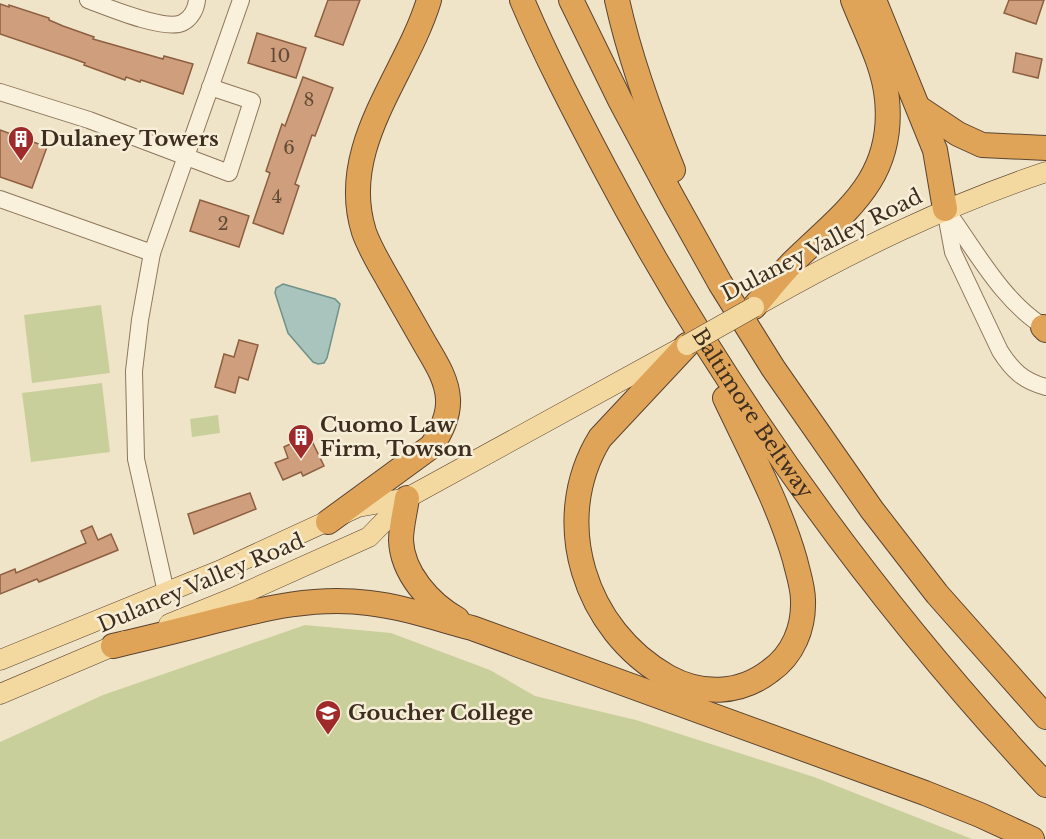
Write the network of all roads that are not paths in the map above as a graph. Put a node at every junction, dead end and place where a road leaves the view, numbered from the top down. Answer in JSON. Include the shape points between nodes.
{"nodes":[{"id":1,"x":87,"y":0,"type":"edge"},
{"id":2,"x":197,"y":0,"type":"edge"},
{"id":3,"x":241,"y":0,"type":"edge"},
{"id":4,"x":429,"y":0,"type":"edge"},
{"id":5,"x":522,"y":0,"type":"edge"},
{"id":6,"x":571,"y":0,"type":"edge"},
{"id":7,"x":617,"y":0,"type":"edge"},
{"id":8,"x":853,"y":0,"type":"edge"},
{"id":9,"x":874,"y":0,"type":"edge"},
{"id":10,"x":210,"y":87,"type":"junction"},
{"id":11,"x":0,"y":92,"type":"edge"},
{"id":12,"x":919,"y":108,"type":"junction"},
{"id":13,"x":1046,"y":148,"type":"edge"},
{"id":14,"x":186,"y":155,"type":"junction"},
{"id":15,"x":1046,"y":172,"type":"edge"},
{"id":16,"x":0,"y":199,"type":"edge"},
{"id":17,"x":945,"y":209,"type":"junction"},
{"id":18,"x":152,"y":253,"type":"junction"},
{"id":19,"x":796,"y":272,"type":"junction"},
{"id":20,"x":720,"y":283,"type":"junction"},
{"id":21,"x":754,"y":307,"type":"joint"},
{"id":22,"x":682,"y":308,"type":"junction"},
{"id":23,"x":1045,"y":328,"type":"edge"},
{"id":24,"x":687,"y":345,"type":"joint"},
{"id":25,"x":639,"y":382,"type":"junction"},
{"id":26,"x":1046,"y":387,"type":"edge"},
{"id":27,"x":407,"y":498,"type":"junction"},
{"id":28,"x":328,"y":522,"type":"junction"},
{"id":29,"x":166,"y":592,"type":"junction"},
{"id":30,"x":472,"y":628,"type":"junction"},
{"id":31,"x":113,"y":646,"type":"junction"},
{"id":32,"x":0,"y":660,"type":"edge"},
{"id":33,"x":0,"y":694,"type":"edge"},
{"id":34,"x":1046,"y":717,"type":"edge"},
{"id":35,"x":1046,"y":785,"type":"edge"},
{"id":36,"x":1032,"y":839,"type":"edge"}],
"edges":[{"from":1,"to":2,"type":"street","via":[[173,25],[184,22],[196,8]]},
{"from":3,"to":10,"type":"street"},
{"from":4,"to":28,"type":"highway","via":[[367,140],[359,190],[364,232],[437,365],[447,392],[446,415],[432,446]]},
{"from":5,"to":22,"type":"highway","name":"Baltimore Beltway","via":[[580,121]]},
{"from":6,"to":20,"type":"highway","name":"Baltimore Beltway","via":[[625,110]]},
{"from":7,"to":20,"type":"highway","via":[[653,124]]},
{"from":8,"to":19,"type":"highway","via":[[881,71],[887,98],[881,161],[861,196]]},
{"from":9,"to":12,"type":"highway"},
{"from":10,"to":14,"type":"street"},
{"from":10,"to":14,"type":"street","via":[[252,101],[230,173]]},
{"from":11,"to":14,"type":"street"},
{"from":12,"to":13,"type":"highway","via":[[967,140],[982,145]]},
{"from":12,"to":17,"type":"highway","via":[[937,159]]},
{"from":14,"to":18,"type":"street"},
{"from":15,"to":17,"type":"main road","name":"Dulaney Valley Road"},
{"from":16,"to":18,"type":"street"},
{"from":17,"to":19,"type":"main road","name":"Dulaney Valley Road"},
{"from":17,"to":23,"type":"street","via":[[1006,292]]},
{"from":17,"to":26,"type":"street","via":[[953,252],[1000,351],[1018,375]]},
{"from":18,"to":29,"type":"street","via":[[135,361],[134,426],[136,459]]},
{"from":19,"to":21,"type":"highway"},
{"from":20,"to":34,"type":"highway","name":"Baltimore Beltway","via":[[779,377],[872,510],[937,594]]},
{"from":21,"to":24,"type":"main road","name":"Dulaney Valley Road","bridge":true},
{"from":22,"to":25,"type":"highway","via":[[776,505],[800,580],[803,599],[797,637],[779,665],[747,684],[710,691],[663,674],[616,634],[590,591],[578,540],[580,484],[600,438]]},
{"from":22,"to":35,"type":"highway","name":"Baltimore Beltway","via":[[735,392],[837,537],[983,718]]},
{"from":24,"to":25,"type":"highway"},
{"from":25,"to":27,"type":"main road","name":"Dulaney Valley Road"},
{"from":27,"to":28,"type":"main road","name":"Dulaney Valley Road","via":[[357,507]]},
{"from":27,"to":30,"type":"highway","via":[[401,541],[414,578],[443,611]]},
{"from":27,"to":31,"type":"main road","name":"Dulaney Valley Road","via":[[369,537]]},
{"from":28,"to":29,"type":"main road","name":"Dulaney Valley Road"},
{"from":29,"to":32,"type":"main road","name":"Dulaney Valley Road"},
{"from":30,"to":31,"type":"highway","via":[[409,611],[335,600],[260,609]]},
{"from":30,"to":36,"type":"highway","via":[[925,793]]},
{"from":31,"to":33,"type":"main road","name":"Dulaney Valley Road"}]}
